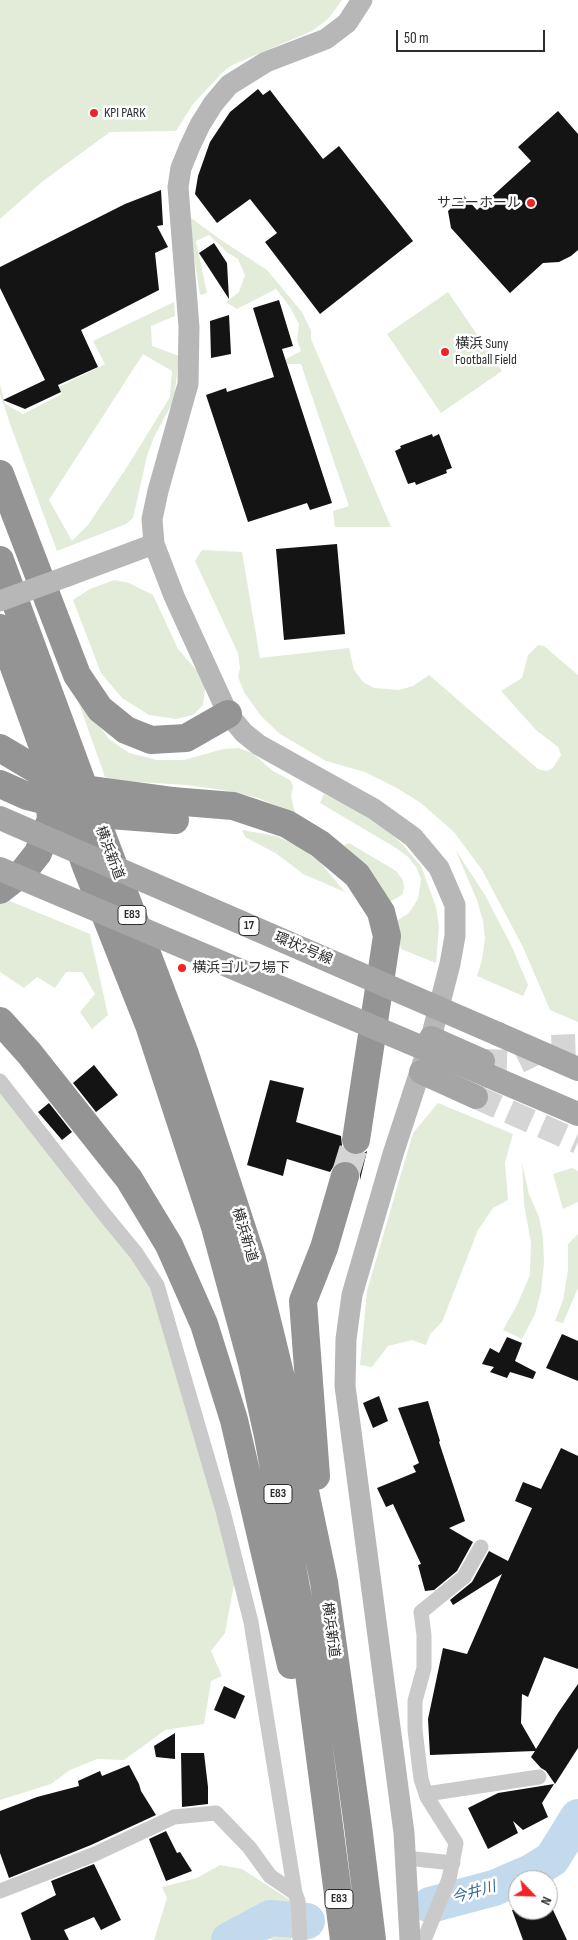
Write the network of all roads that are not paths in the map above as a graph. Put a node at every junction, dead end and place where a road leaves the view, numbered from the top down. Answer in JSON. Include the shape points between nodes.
{"nodes":[{"id":1,"x":362,"y":0,"type":"edge"},
{"id":2,"x":0,"y":474,"type":"edge"},
{"id":3,"x":154,"y":544,"type":"junction"},
{"id":4,"x":0,"y":560,"type":"edge"},
{"id":5,"x":0,"y":601,"type":"edge"},
{"id":6,"x":0,"y":628,"type":"edge"},
{"id":7,"x":228,"y":714,"type":"junction"},
{"id":8,"x":42,"y":746,"type":"junction"},
{"id":9,"x":0,"y":748,"type":"edge"},
{"id":10,"x":0,"y":784,"type":"edge"},
{"id":11,"x":174,"y":810,"type":"junction"},
{"id":12,"x":0,"y":818,"type":"edge"},
{"id":13,"x":0,"y":869,"type":"edge"},
{"id":14,"x":0,"y":890,"type":"edge"},
{"id":15,"x":0,"y":1007,"type":"edge"},
{"id":16,"x":0,"y":1021,"type":"edge"},
{"id":17,"x":431,"y":1038,"type":"junction"},
{"id":18,"x":486,"y":1069,"type":"junction"},
{"id":19,"x":578,"y":1069,"type":"edge"},
{"id":20,"x":421,"y":1072,"type":"junction"},
{"id":21,"x":0,"y":1081,"type":"edge"},
{"id":22,"x":476,"y":1097,"type":"tunnel mouth"},
{"id":23,"x":578,"y":1114,"type":"edge"},
{"id":24,"x":348,"y":1138,"type":"tunnel mouth"},
{"id":25,"x":337,"y":1174,"type":"tunnel mouth"},
{"id":26,"x":154,"y":1220,"type":"junction"},
{"id":27,"x":481,"y":1547,"type":"dead end"},
{"id":28,"x":324,"y":1582,"type":"junction"},
{"id":29,"x":539,"y":1777,"type":"dead end"},
{"id":30,"x":426,"y":1794,"type":"junction"},
{"id":31,"x":406,"y":1858,"type":"junction"},
{"id":32,"x":334,"y":1859,"type":"junction"},
{"id":33,"x":453,"y":1863,"type":"junction"},
{"id":34,"x":0,"y":1891,"type":"edge"},
{"id":35,"x":296,"y":1897,"type":"junction"},
{"id":36,"x":417,"y":1938,"type":"edge"},
{"id":37,"x":300,"y":1940,"type":"edge"},
{"id":38,"x":344,"y":1940,"type":"edge"},
{"id":39,"x":372,"y":1940,"type":"edge"}],
"edges":[{"from":1,"to":3,"type":"street","via":[[347,23],[326,39],[266,62],[229,85],[200,125],[181,168],[178,187],[189,327],[188,384],[152,518]]},
{"from":2,"to":7,"type":"highway","via":[[77,675],[100,709],[126,730],[151,740],[186,738]]},
{"from":3,"to":5,"type":"street","bridge":true},
{"from":3,"to":7,"type":"street"},
{"from":4,"to":28,"type":"highway","name":"横浜新道","number":"E83","via":[[185,1054],[252,1259]]},
{"from":6,"to":8,"type":"highway","name":"横浜新道","number":"E83"},
{"from":7,"to":17,"type":"street","via":[[259,745],[374,809],[413,837],[439,868],[455,904],[455,936]]},
{"from":8,"to":14,"type":"highway","via":[[51,819],[38,853],[23,872]]},
{"from":8,"to":32,"type":"highway","name":"横浜新道","number":"E83","via":[[148,1025],[215,1227],[252,1363],[302,1620]]},
{"from":9,"to":11,"type":"highway","bridge":true,"via":[[47,776]]},
{"from":10,"to":11,"type":"highway","bridge":true,"via":[[27,796],[97,814]]},
{"from":11,"to":24,"type":"highway","via":[[274,832],[318,852],[358,875],[381,912],[387,936],[372,1033]]},
{"from":12,"to":19,"type":"main road","name":"環状2号線","number":"17","bridge":true},
{"from":13,"to":18,"type":"main road","bridge":true},
{"from":15,"to":26,"type":"highway","via":[[21,1020],[97,1111],[142,1173]]},
{"from":16,"to":26,"type":"highway","via":[[129,1179]]},
{"from":17,"to":18,"type":"main road"},
{"from":17,"to":20,"type":"street"},
{"from":18,"to":23,"type":"main road"},
{"from":20,"to":22,"type":"main road"},
{"from":20,"to":31,"type":"street","via":[[393,1154],[352,1295],[346,1339],[345,1386]]},
{"from":21,"to":35,"type":"street","via":[[136,1253],[157,1285],[218,1492],[251,1622]]},
{"from":25,"to":28,"type":"highway","via":[[317,1213],[304,1301]]},
{"from":26,"to":32,"type":"highway","via":[[169,1245],[204,1324],[234,1420]]},
{"from":27,"to":30,"type":"street","via":[[464,1577],[421,1612],[424,1668],[415,1701],[414,1730],[420,1778]]},
{"from":28,"to":39,"type":"highway","name":"横浜新道","number":"E83"},
{"from":29,"to":30,"type":"street"},
{"from":30,"to":33,"type":"street","via":[[456,1843]]},
{"from":31,"to":33,"type":"street"},
{"from":31,"to":36,"type":"street"},
{"from":32,"to":38,"type":"highway","name":"横浜新道","number":"E83"},
{"from":33,"to":36,"type":"street","via":[[449,1879]]},
{"from":34,"to":35,"type":"street","via":[[95,1854],[174,1817],[216,1812],[249,1847],[270,1876]]},
{"from":35,"to":37,"type":"street"}]}
